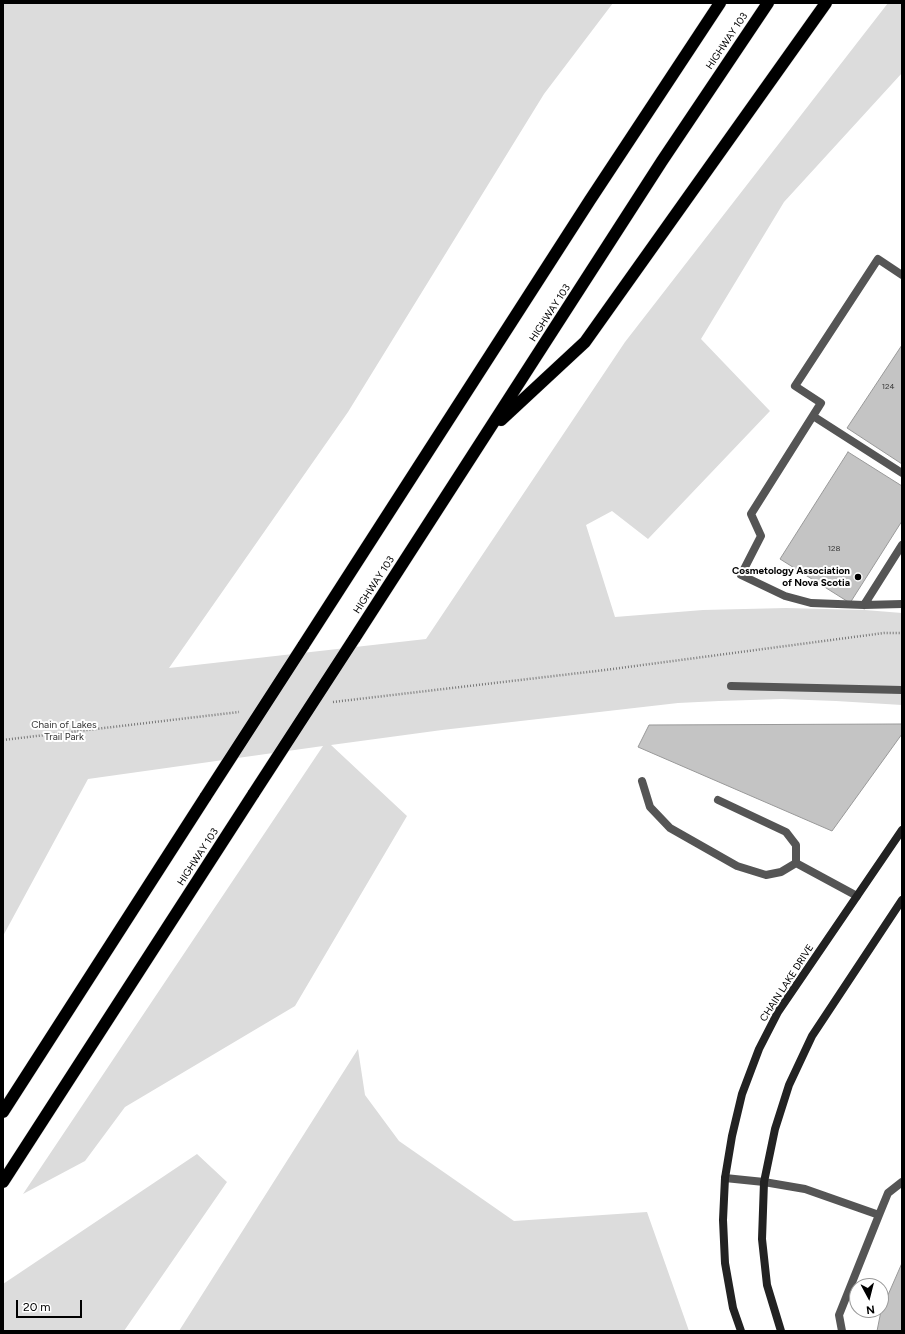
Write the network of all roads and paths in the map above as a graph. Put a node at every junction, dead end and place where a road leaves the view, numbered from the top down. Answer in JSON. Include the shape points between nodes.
{"nodes":[{"id":1,"x":720,"y":3,"type":"edge"},
{"id":2,"x":768,"y":3,"type":"edge"},
{"id":3,"x":826,"y":3,"type":"edge"},
{"id":4,"x":902,"y":275,"type":"edge"},
{"id":5,"x":813,"y":416,"type":"junction"},
{"id":6,"x":486,"y":433,"type":"junction"},
{"id":7,"x":902,"y":473,"type":"edge"},
{"id":8,"x":902,"y":546,"type":"edge"},
{"id":9,"x":902,"y":604,"type":"edge"},
{"id":10,"x":864,"y":605,"type":"junction"},
{"id":11,"x":902,"y":633,"type":"edge"},
{"id":12,"x":730,"y":686,"type":"dead end"},
{"id":13,"x":902,"y":690,"type":"edge"},
{"id":14,"x":332,"y":702,"type":"dead end"},
{"id":15,"x":245,"y":712,"type":"dead end"},
{"id":16,"x":3,"y":740,"type":"edge"},
{"id":17,"x":642,"y":781,"type":"dead end"},
{"id":18,"x":718,"y":800,"type":"dead end"},
{"id":19,"x":902,"y":830,"type":"edge"},
{"id":20,"x":796,"y":863,"type":"junction"},
{"id":21,"x":857,"y":896,"type":"junction"},
{"id":22,"x":902,"y":900,"type":"edge"},
{"id":23,"x":3,"y":1112,"type":"edge"},
{"id":24,"x":725,"y":1178,"type":"junction"},
{"id":25,"x":3,"y":1182,"type":"edge"},
{"id":26,"x":764,"y":1182,"type":"junction"},
{"id":27,"x":902,"y":1182,"type":"edge"},
{"id":28,"x":879,"y":1215,"type":"junction"},
{"id":29,"x":741,"y":1331,"type":"edge"},
{"id":30,"x":782,"y":1331,"type":"edge"},
{"id":31,"x":842,"y":1331,"type":"edge"}],
"edges":[{"from":1,"to":23,"type":"highway","bridge":true,"via":[[598,188]]},
{"from":2,"to":6,"type":"highway","name":"HIGHWAY 103","via":[[666,154]]},
{"from":3,"to":6,"type":"highway","via":[[585,342]]},
{"from":4,"to":5,"type":"lane","via":[[878,259],[795,386],[821,403]]},
{"from":5,"to":7,"type":"lane"},
{"from":5,"to":10,"type":"lane","via":[[752,514],[760,536],[741,575],[785,596],[811,603]]},
{"from":6,"to":25,"type":"highway","name":"HIGHWAY 103","bridge":true},
{"from":8,"to":10,"type":"lane"},
{"from":9,"to":10,"type":"lane"},
{"from":11,"to":14,"type":"path","via":[[884,633],[605,670]]},
{"from":12,"to":13,"type":"lane"},
{"from":15,"to":16,"type":"path"},
{"from":17,"to":20,"type":"lane","via":[[650,807],[670,828],[737,866],[766,875],[781,872]]},
{"from":18,"to":20,"type":"lane","via":[[786,832],[796,845]]},
{"from":19,"to":21,"type":"street","name":"CHAIN LAKE DRIVE"},
{"from":20,"to":21,"type":"lane"},
{"from":21,"to":24,"type":"street","name":"CHAIN LAKE DRIVE","via":[[778,1012],[759,1049],[742,1094]]},
{"from":22,"to":26,"type":"street","via":[[812,1036],[789,1085],[775,1129]]},
{"from":24,"to":26,"type":"lane"},
{"from":24,"to":29,"type":"street","name":"CHAIN LAKE DRIVE","via":[[725,1263],[733,1308]]},
{"from":26,"to":28,"type":"lane","via":[[805,1189]]},
{"from":26,"to":30,"type":"street","via":[[762,1239],[767,1285]]},
{"from":27,"to":28,"type":"lane","via":[[888,1193]]},
{"from":28,"to":31,"type":"lane","via":[[839,1315]]}]}
